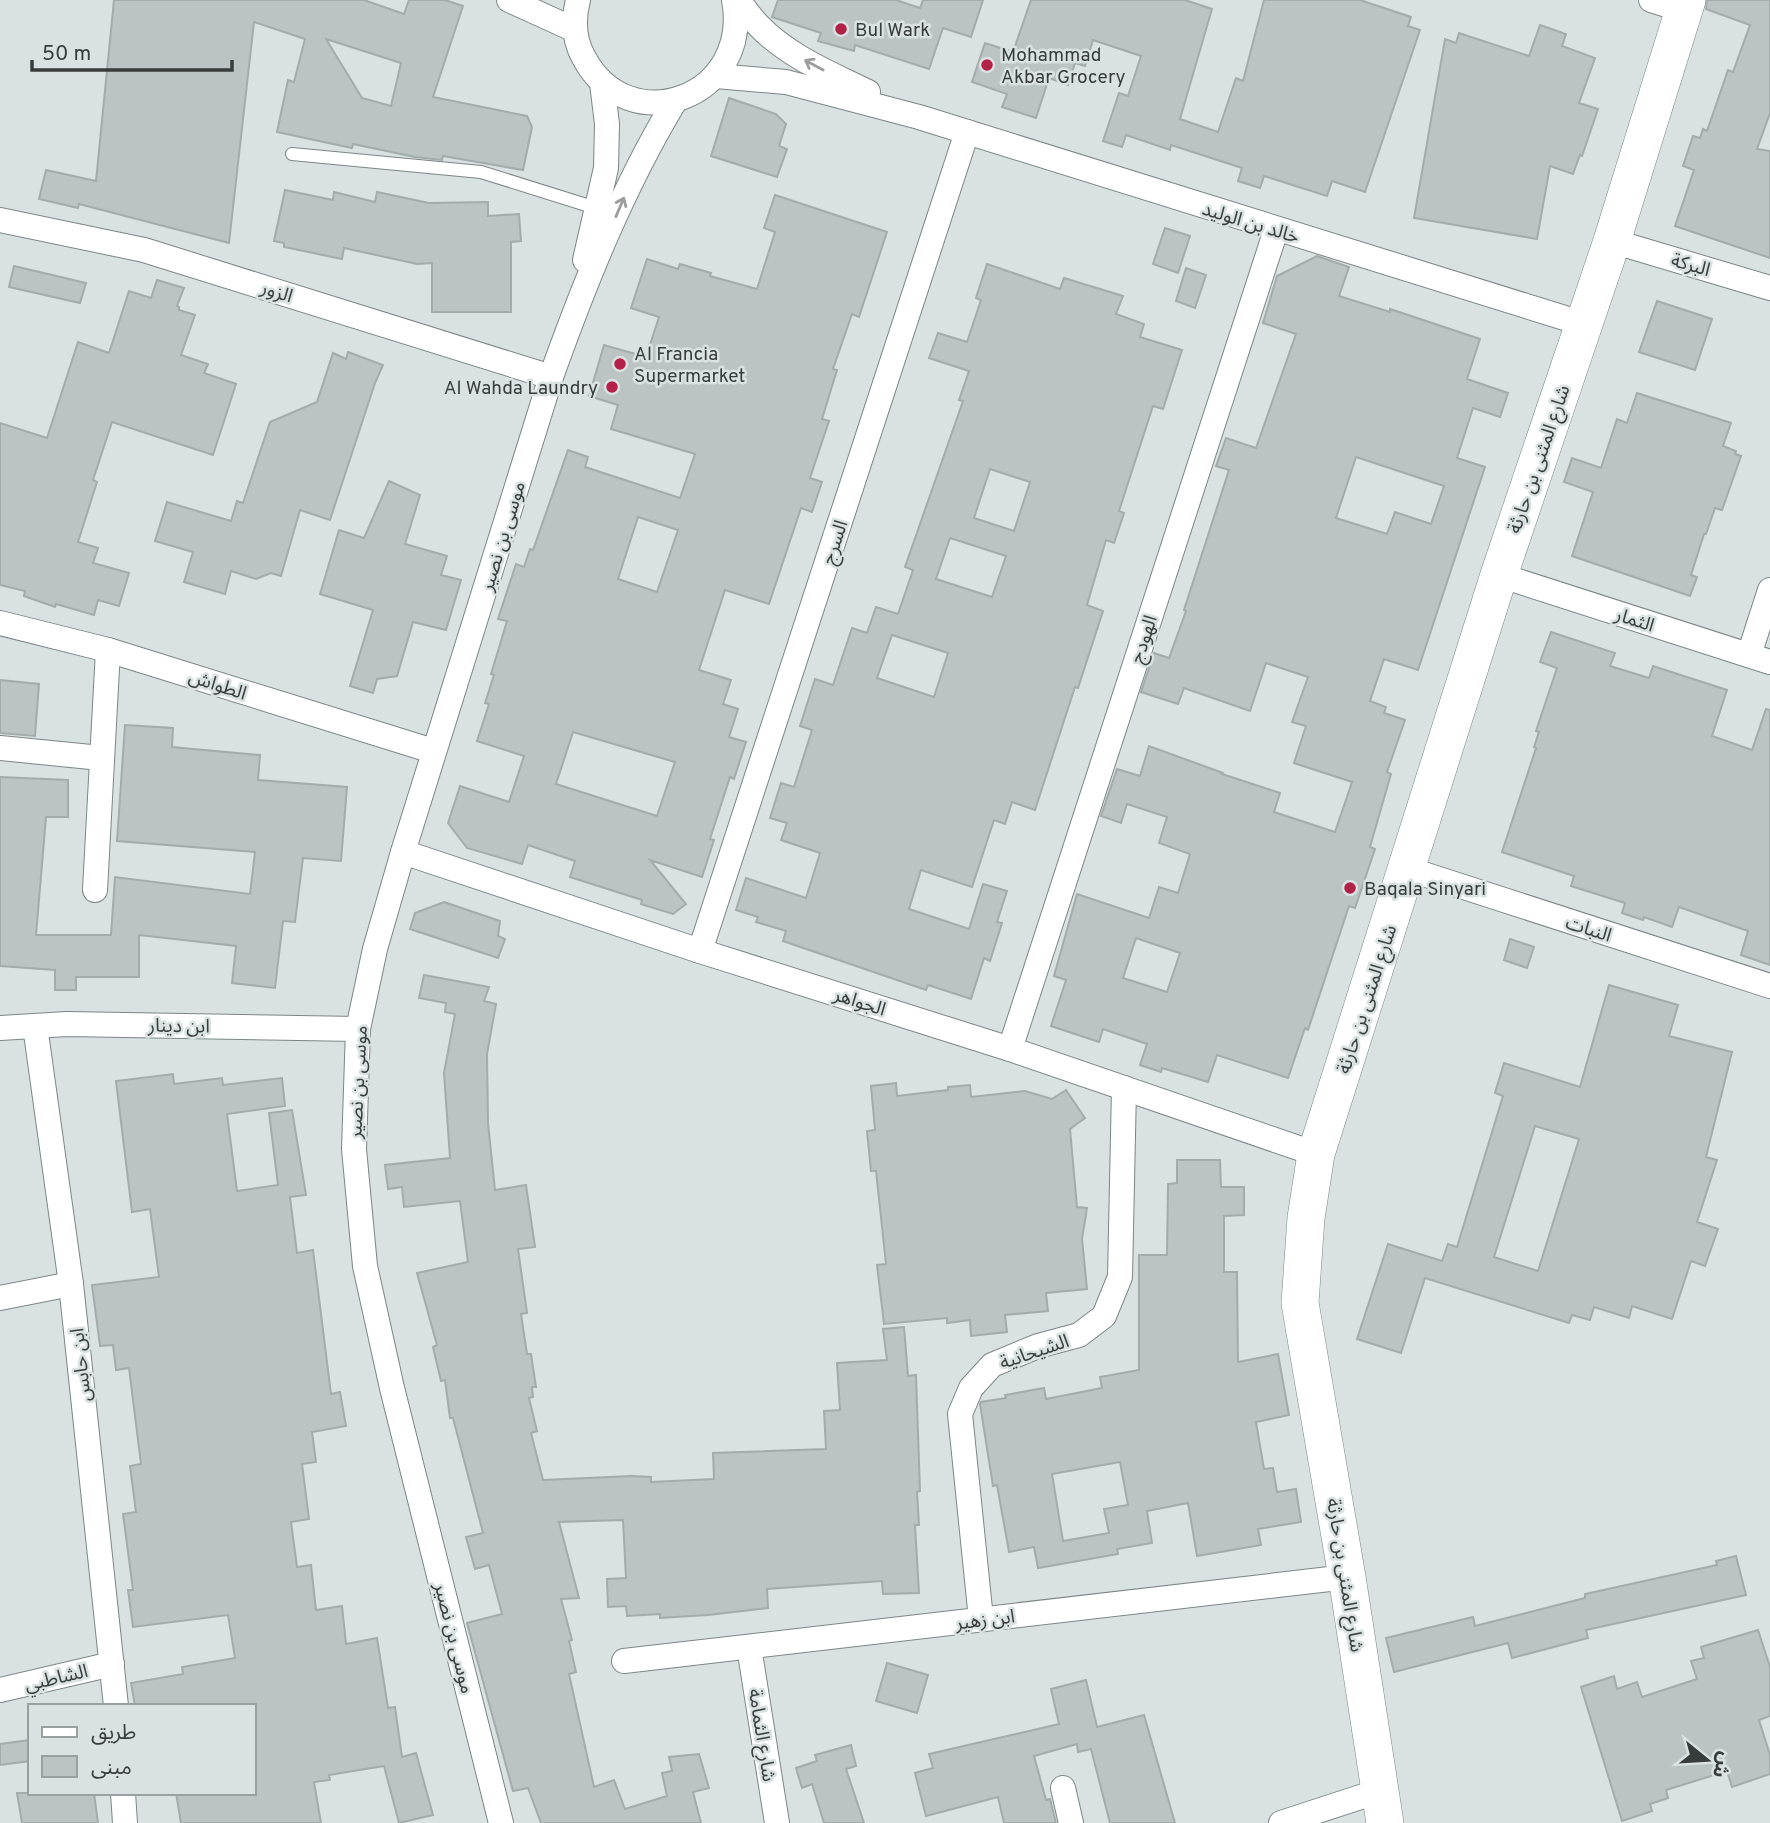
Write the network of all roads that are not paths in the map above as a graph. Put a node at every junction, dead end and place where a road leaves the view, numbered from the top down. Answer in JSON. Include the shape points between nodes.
{"nodes":[{"id":1,"x":509,"y":0,"type":"edge"},
{"id":2,"x":578,"y":0,"type":"edge"},
{"id":3,"x":736,"y":0,"type":"edge"},
{"id":4,"x":1674,"y":3,"type":"edge"},
{"id":5,"x":575,"y":30,"type":"junction"},
{"id":6,"x":716,"y":76,"type":"junction"},
{"id":7,"x":602,"y":82,"type":"junction"},
{"id":8,"x":675,"y":100,"type":"junction"},
{"id":9,"x":919,"y":117,"type":"junction"},
{"id":10,"x":967,"y":132,"type":"junction"},
{"id":11,"x":292,"y":154,"type":"dead end"},
{"id":12,"x":596,"y":208,"type":"junction"},
{"id":13,"x":0,"y":220,"type":"edge"},
{"id":14,"x":1276,"y":230,"type":"junction"},
{"id":15,"x":1612,"y":241,"type":"junction"},
{"id":16,"x":1770,"y":288,"type":"edge"},
{"id":17,"x":573,"y":315,"type":"junction"},
{"id":18,"x":1584,"y":324,"type":"junction"},
{"id":19,"x":551,"y":377,"type":"junction"},
{"id":20,"x":1499,"y":575,"type":"junction"},
{"id":21,"x":1770,"y":590,"type":"edge"},
{"id":22,"x":0,"y":623,"type":"edge"},
{"id":23,"x":108,"y":650,"type":"junction"},
{"id":24,"x":1759,"y":659,"type":"edge"},
{"id":25,"x":0,"y":748,"type":"edge"},
{"id":26,"x":433,"y":751,"type":"junction"},
{"id":27,"x":102,"y":758,"type":"junction"},
{"id":28,"x":403,"y":852,"type":"junction"},
{"id":29,"x":1408,"y":869,"type":"junction"},
{"id":30,"x":95,"y":890,"type":"dead end"},
{"id":31,"x":700,"y":951,"type":"junction"},
{"id":32,"x":1770,"y":986,"type":"edge"},
{"id":33,"x":35,"y":1026,"type":"junction"},
{"id":34,"x":0,"y":1028,"type":"edge"},
{"id":35,"x":358,"y":1029,"type":"junction"},
{"id":36,"x":1010,"y":1049,"type":"junction"},
{"id":37,"x":1124,"y":1088,"type":"junction"},
{"id":38,"x":1316,"y":1154,"type":"junction"},
{"id":39,"x":71,"y":1284,"type":"junction"},
{"id":40,"x":0,"y":1298,"type":"edge"},
{"id":41,"x":1347,"y":1577,"type":"junction"},
{"id":42,"x":981,"y":1619,"type":"junction"},
{"id":43,"x":748,"y":1647,"type":"junction"},
{"id":44,"x":624,"y":1661,"type":"dead end"},
{"id":45,"x":112,"y":1664,"type":"junction"},
{"id":46,"x":0,"y":1690,"type":"edge"},
{"id":47,"x":116,"y":1704,"type":"edge"},
{"id":48,"x":1063,"y":1788,"type":"dead end"},
{"id":49,"x":123,"y":1795,"type":"edge"},
{"id":50,"x":1382,"y":1807,"type":"edge"},
{"id":51,"x":125,"y":1823,"type":"edge"},
{"id":52,"x":501,"y":1823,"type":"edge"},
{"id":53,"x":777,"y":1823,"type":"edge"},
{"id":54,"x":1071,"y":1823,"type":"edge"},
{"id":55,"x":1281,"y":1823,"type":"edge"}],
"edges":[{"from":1,"to":5,"type":"street"},
{"from":2,"to":5,"type":"street"},
{"from":3,"to":6,"type":"street","via":[[736,38]]},
{"from":9,"to":3,"type":"street","name":"خالد بن الوليد","one_way":true,"via":[[798,56],[758,26]]},
{"from":4,"to":15,"type":"street","name":"شارع المثنى بن حارثة"},
{"from":5,"to":7,"type":"street","via":[[579,50]]},
{"from":6,"to":8,"type":"street"},
{"from":6,"to":9,"type":"street","name":"خالد بن الوليد","via":[[799,85]]},
{"from":7,"to":8,"type":"street","via":[[624,96],[649,102]]},
{"from":7,"to":12,"type":"street","name":"موسى بن نصير","via":[[608,145]]},
{"from":17,"to":8,"type":"street","name":"موسى بن نصير","one_way":true,"via":[[641,159]]},
{"from":9,"to":10,"type":"street","name":"خالد بن الوليد"},
{"from":10,"to":14,"type":"street","name":"خالد بن الوليد"},
{"from":10,"to":31,"type":"street","name":"السرج"},
{"from":11,"to":12,"type":"lane","via":[[481,172]]},
{"from":12,"to":17,"type":"street","name":"موسى بن نصير"},
{"from":13,"to":19,"type":"street","name":"الزور","via":[[144,250]]},
{"from":14,"to":18,"type":"street","name":"خالد بن الوليد"},
{"from":14,"to":36,"type":"street","name":"الهودج"},
{"from":15,"to":16,"type":"street","name":"البركة"},
{"from":15,"to":18,"type":"street","name":"شارع المثنى بن حارثة"},
{"from":17,"to":19,"type":"street","name":"موسى بن نصير"},
{"from":18,"to":20,"type":"street","name":"شارع المثنى بن حارثة"},
{"from":19,"to":26,"type":"street","name":"موسى بن نصير"},
{"from":20,"to":24,"type":"street","name":"الثمار"},
{"from":20,"to":29,"type":"street","name":"شارع المثنى بن حارثة"},
{"from":21,"to":24,"type":"street"},
{"from":22,"to":23,"type":"street","name":"الطواش"},
{"from":23,"to":26,"type":"street","name":"الطواش"},
{"from":23,"to":27,"type":"street"},
{"from":25,"to":27,"type":"street"},
{"from":26,"to":28,"type":"street","name":"موسى بن نصير"},
{"from":27,"to":30,"type":"street"},
{"from":28,"to":31,"type":"street","name":"الجواهر"},
{"from":28,"to":35,"type":"street","name":"موسى بن نصير"},
{"from":29,"to":32,"type":"street","name":"النبات"},
{"from":29,"to":38,"type":"street","name":"شارع المثنى بن حارثة"},
{"from":31,"to":36,"type":"street","name":"الجواهر"},
{"from":33,"to":34,"type":"street","name":"ابن دينار"},
{"from":33,"to":35,"type":"street","name":"ابن دينار"},
{"from":33,"to":39,"type":"street","name":"ابن حابس"},
{"from":35,"to":52,"type":"street","name":"موسى بن نصير","via":[[354,1149],[365,1266]]},
{"from":36,"to":37,"type":"street","name":"الجواهر"},
{"from":37,"to":38,"type":"street","name":"الجواهر"},
{"from":37,"to":42,"type":"street","name":"الشيحانية","via":[[1120,1277],[1104,1316],[1079,1335],[992,1365],[971,1388],[960,1414]]},
{"from":38,"to":41,"type":"street","name":"شارع المثنى بن حارثة","via":[[1300,1303]]},
{"from":39,"to":40,"type":"street"},
{"from":39,"to":45,"type":"street","name":"ابن حابس"},
{"from":41,"to":42,"type":"street","name":"ابن زهير"},
{"from":41,"to":50,"type":"street","name":"شارع المثنى بن حارثة"},
{"from":42,"to":43,"type":"street","name":"ابن زهير"},
{"from":43,"to":44,"type":"street","name":"ابن زهير"},
{"from":43,"to":53,"type":"street","name":"شارع الثمامة"},
{"from":45,"to":46,"type":"street","name":"الشاطبي"},
{"from":45,"to":47,"type":"street","name":"ابن حابس"},
{"from":48,"to":54,"type":"street"},
{"from":49,"to":51,"type":"street"},
{"from":50,"to":55,"type":"street"}]}
